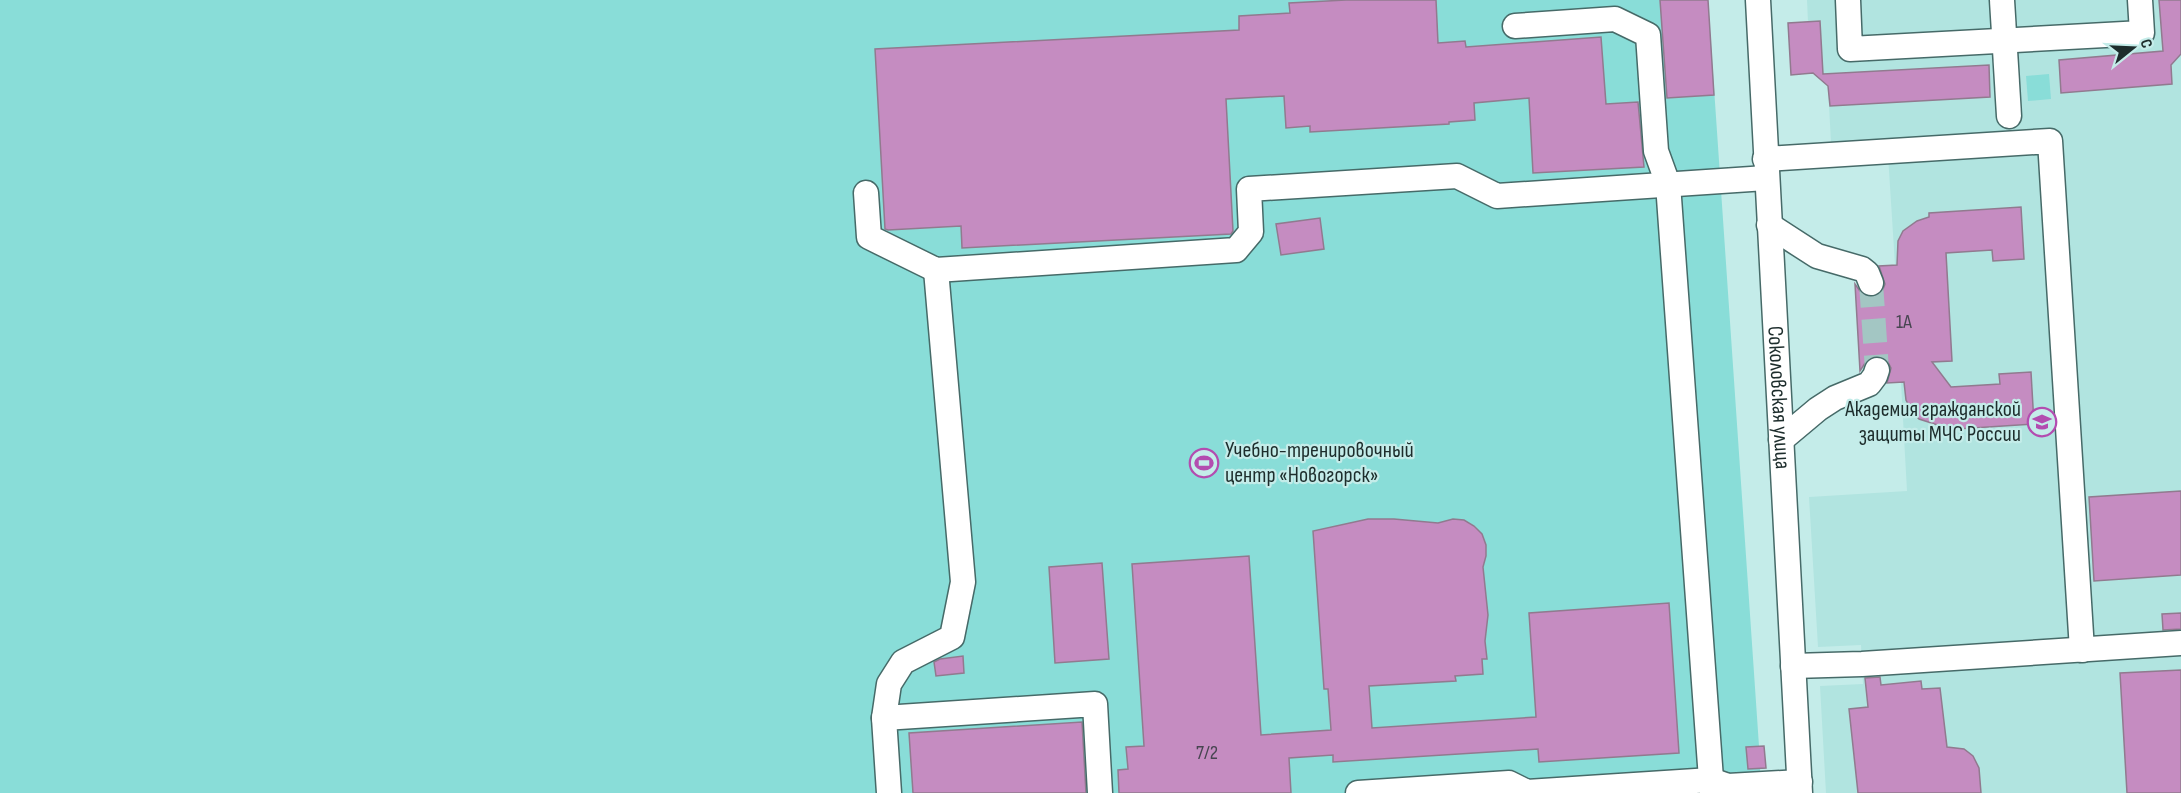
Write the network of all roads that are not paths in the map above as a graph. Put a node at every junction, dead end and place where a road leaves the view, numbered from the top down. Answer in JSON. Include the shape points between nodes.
{"nodes":[{"id":1,"x":1758,"y":0,"type":"edge"},
{"id":2,"x":1848,"y":0,"type":"edge"},
{"id":3,"x":2002,"y":0,"type":"edge"},
{"id":4,"x":2140,"y":0,"type":"edge"},
{"id":5,"x":1515,"y":26,"type":"dead end"},
{"id":6,"x":2004,"y":41,"type":"junction"},
{"id":7,"x":2009,"y":116,"type":"dead end"},
{"id":8,"x":1766,"y":168,"type":"junction"},
{"id":9,"x":1668,"y":184,"type":"junction"},
{"id":10,"x":866,"y":193,"type":"dead end"},
{"id":11,"x":1769,"y":225,"type":"junction"},
{"id":12,"x":936,"y":270,"type":"junction"},
{"id":13,"x":1871,"y":283,"type":"dead end"},
{"id":14,"x":1876,"y":370,"type":"dead end"},
{"id":15,"x":1781,"y":440,"type":"junction"},
{"id":16,"x":2181,"y":644,"type":"edge"},
{"id":17,"x":2082,"y":650,"type":"junction"},
{"id":18,"x":1793,"y":666,"type":"junction"},
{"id":19,"x":884,"y":718,"type":"junction"},
{"id":20,"x":1711,"y":787,"type":"edge"},
{"id":21,"x":1800,"y":788,"type":"edge"},
{"id":22,"x":889,"y":793,"type":"edge"},
{"id":23,"x":1101,"y":793,"type":"edge"},
{"id":24,"x":1358,"y":793,"type":"edge"},
{"id":25,"x":1528,"y":793,"type":"edge"}],
"edges":[{"from":1,"to":8,"type":"street","name":"Соколовская улица"},
{"from":2,"to":6,"type":"street","via":[[1850,49]]},
{"from":3,"to":6,"type":"street"},
{"from":4,"to":6,"type":"street","via":[[2142,33]]},
{"from":5,"to":9,"type":"street","via":[[1615,19],[1648,35],[1656,151]]},
{"from":6,"to":7,"type":"street"},
{"from":8,"to":9,"type":"street"},
{"from":8,"to":11,"type":"street","name":"Соколовская улица"},
{"from":8,"to":17,"type":"street","via":[[2050,141]]},
{"from":9,"to":12,"type":"street","via":[[1497,196],[1457,176],[1249,189],[1251,232],[1236,250]]},
{"from":9,"to":20,"type":"street"},
{"from":10,"to":12,"type":"street","via":[[869,237]]},
{"from":11,"to":13,"type":"street","via":[[1817,256],[1862,269]]},
{"from":11,"to":15,"type":"street","name":"Соколовская улица"},
{"from":12,"to":19,"type":"street","via":[[963,582],[952,637],[903,662],[889,684]]},
{"from":14,"to":15,"type":"street","via":[[1869,384],[1835,398]]},
{"from":15,"to":18,"type":"street","name":"Соколовская улица"},
{"from":16,"to":17,"type":"street"},
{"from":17,"to":18,"type":"street"},
{"from":18,"to":21,"type":"street","name":"Соколовская улица"},
{"from":19,"to":22,"type":"street"},
{"from":19,"to":23,"type":"street","via":[[1095,704]]},
{"from":20,"to":21,"type":"street"},
{"from":20,"to":25,"type":"street"},
{"from":24,"to":25,"type":"street","via":[[1509,783]]}]}
